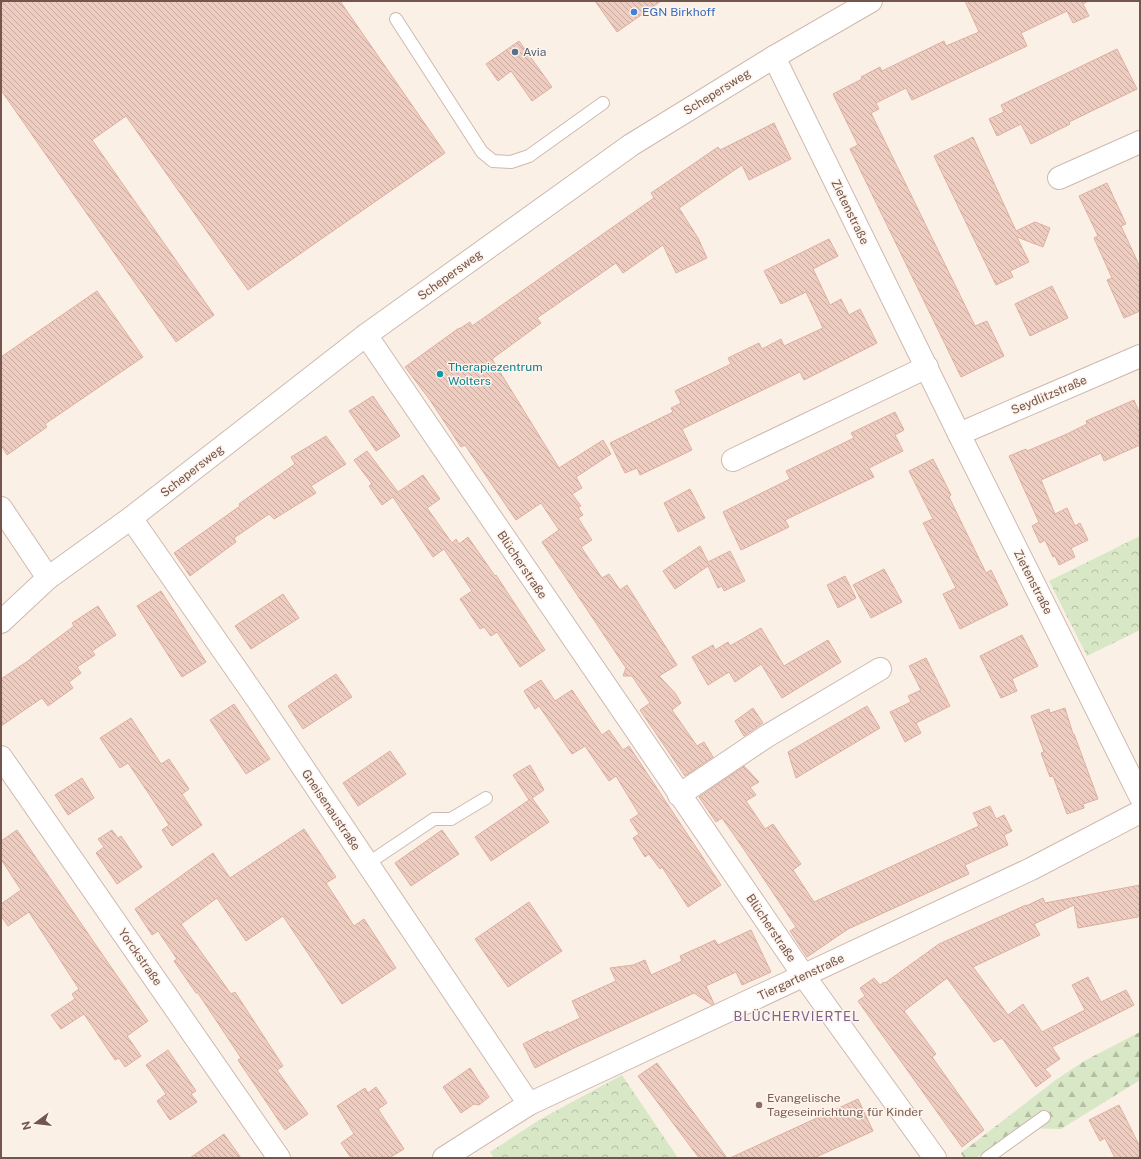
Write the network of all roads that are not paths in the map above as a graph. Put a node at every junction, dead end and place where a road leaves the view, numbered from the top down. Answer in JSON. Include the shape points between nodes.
{"nodes":[{"id":1,"x":871,"y":1,"type":"edge"},
{"id":2,"x":396,"y":19,"type":"dead end"},
{"id":3,"x":774,"y":56,"type":"junction"},
{"id":4,"x":603,"y":103,"type":"dead end"},
{"id":5,"x":1140,"y":142,"type":"edge"},
{"id":6,"x":1059,"y":178,"type":"dead end"},
{"id":7,"x":366,"y":335,"type":"junction"},
{"id":8,"x":1140,"y":356,"type":"edge"},
{"id":9,"x":927,"y":367,"type":"junction"},
{"id":10,"x":959,"y":434,"type":"junction"},
{"id":11,"x":733,"y":460,"type":"dead end"},
{"id":12,"x":1,"y":508,"type":"edge"},
{"id":13,"x":131,"y":518,"type":"junction"},
{"id":14,"x":48,"y":578,"type":"junction"},
{"id":15,"x":1,"y":622,"type":"edge"},
{"id":16,"x":880,"y":669,"type":"dead end"},
{"id":17,"x":1,"y":757,"type":"edge"},
{"id":18,"x":680,"y":795,"type":"junction"},
{"id":19,"x":1140,"y":796,"type":"edge"},
{"id":20,"x":486,"y":798,"type":"dead end"},
{"id":21,"x":1140,"y":812,"type":"edge"},
{"id":22,"x":367,"y":864,"type":"junction"},
{"id":23,"x":804,"y":976,"type":"junction"},
{"id":24,"x":529,"y":1104,"type":"junction"},
{"id":25,"x":1044,"y":1117,"type":"dead end"},
{"id":26,"x":279,"y":1158,"type":"edge"},
{"id":27,"x":444,"y":1158,"type":"edge"},
{"id":28,"x":935,"y":1158,"type":"edge"},
{"id":29,"x":987,"y":1158,"type":"edge"}],
"edges":[{"from":1,"to":3,"type":"street","name":"Schepersweg"},
{"from":2,"to":4,"type":"lane","via":[[482,152],[493,161],[511,162],[529,156]]},
{"from":3,"to":7,"type":"street","name":"Schepersweg","via":[[631,145]]},
{"from":3,"to":9,"type":"street","name":"Zietenstraße"},
{"from":5,"to":6,"type":"street"},
{"from":7,"to":13,"type":"street","name":"Schepersweg"},
{"from":7,"to":18,"type":"street","name":"Blücherstraße"},
{"from":8,"to":10,"type":"street","name":"Seydlitzstraße"},
{"from":9,"to":10,"type":"street","name":"Zietenstraße"},
{"from":9,"to":11,"type":"street"},
{"from":10,"to":19,"type":"street","name":"Zietenstraße"},
{"from":12,"to":14,"type":"street"},
{"from":13,"to":14,"type":"street","name":"Schepersweg"},
{"from":13,"to":22,"type":"street","name":"Gneisenaustraße","via":[[266,711]]},
{"from":14,"to":15,"type":"street","name":"Schepersweg"},
{"from":16,"to":18,"type":"street","via":[[767,736]]},
{"from":17,"to":26,"type":"street","name":"Yorckstraße"},
{"from":18,"to":23,"type":"street","name":"Blücherstraße"},
{"from":20,"to":22,"type":"lane","via":[[451,820],[434,819]]},
{"from":21,"to":23,"type":"street","name":"Tiergartenstraße","via":[[1031,869]]},
{"from":22,"to":24,"type":"street","name":"Gneisenaustraße"},
{"from":23,"to":24,"type":"street","name":"Tiergartenstraße"},
{"from":23,"to":28,"type":"street","name":"Blücherstraße"},
{"from":24,"to":27,"type":"street","name":"Tiergartenstraße"},
{"from":25,"to":29,"type":"lane"}]}
